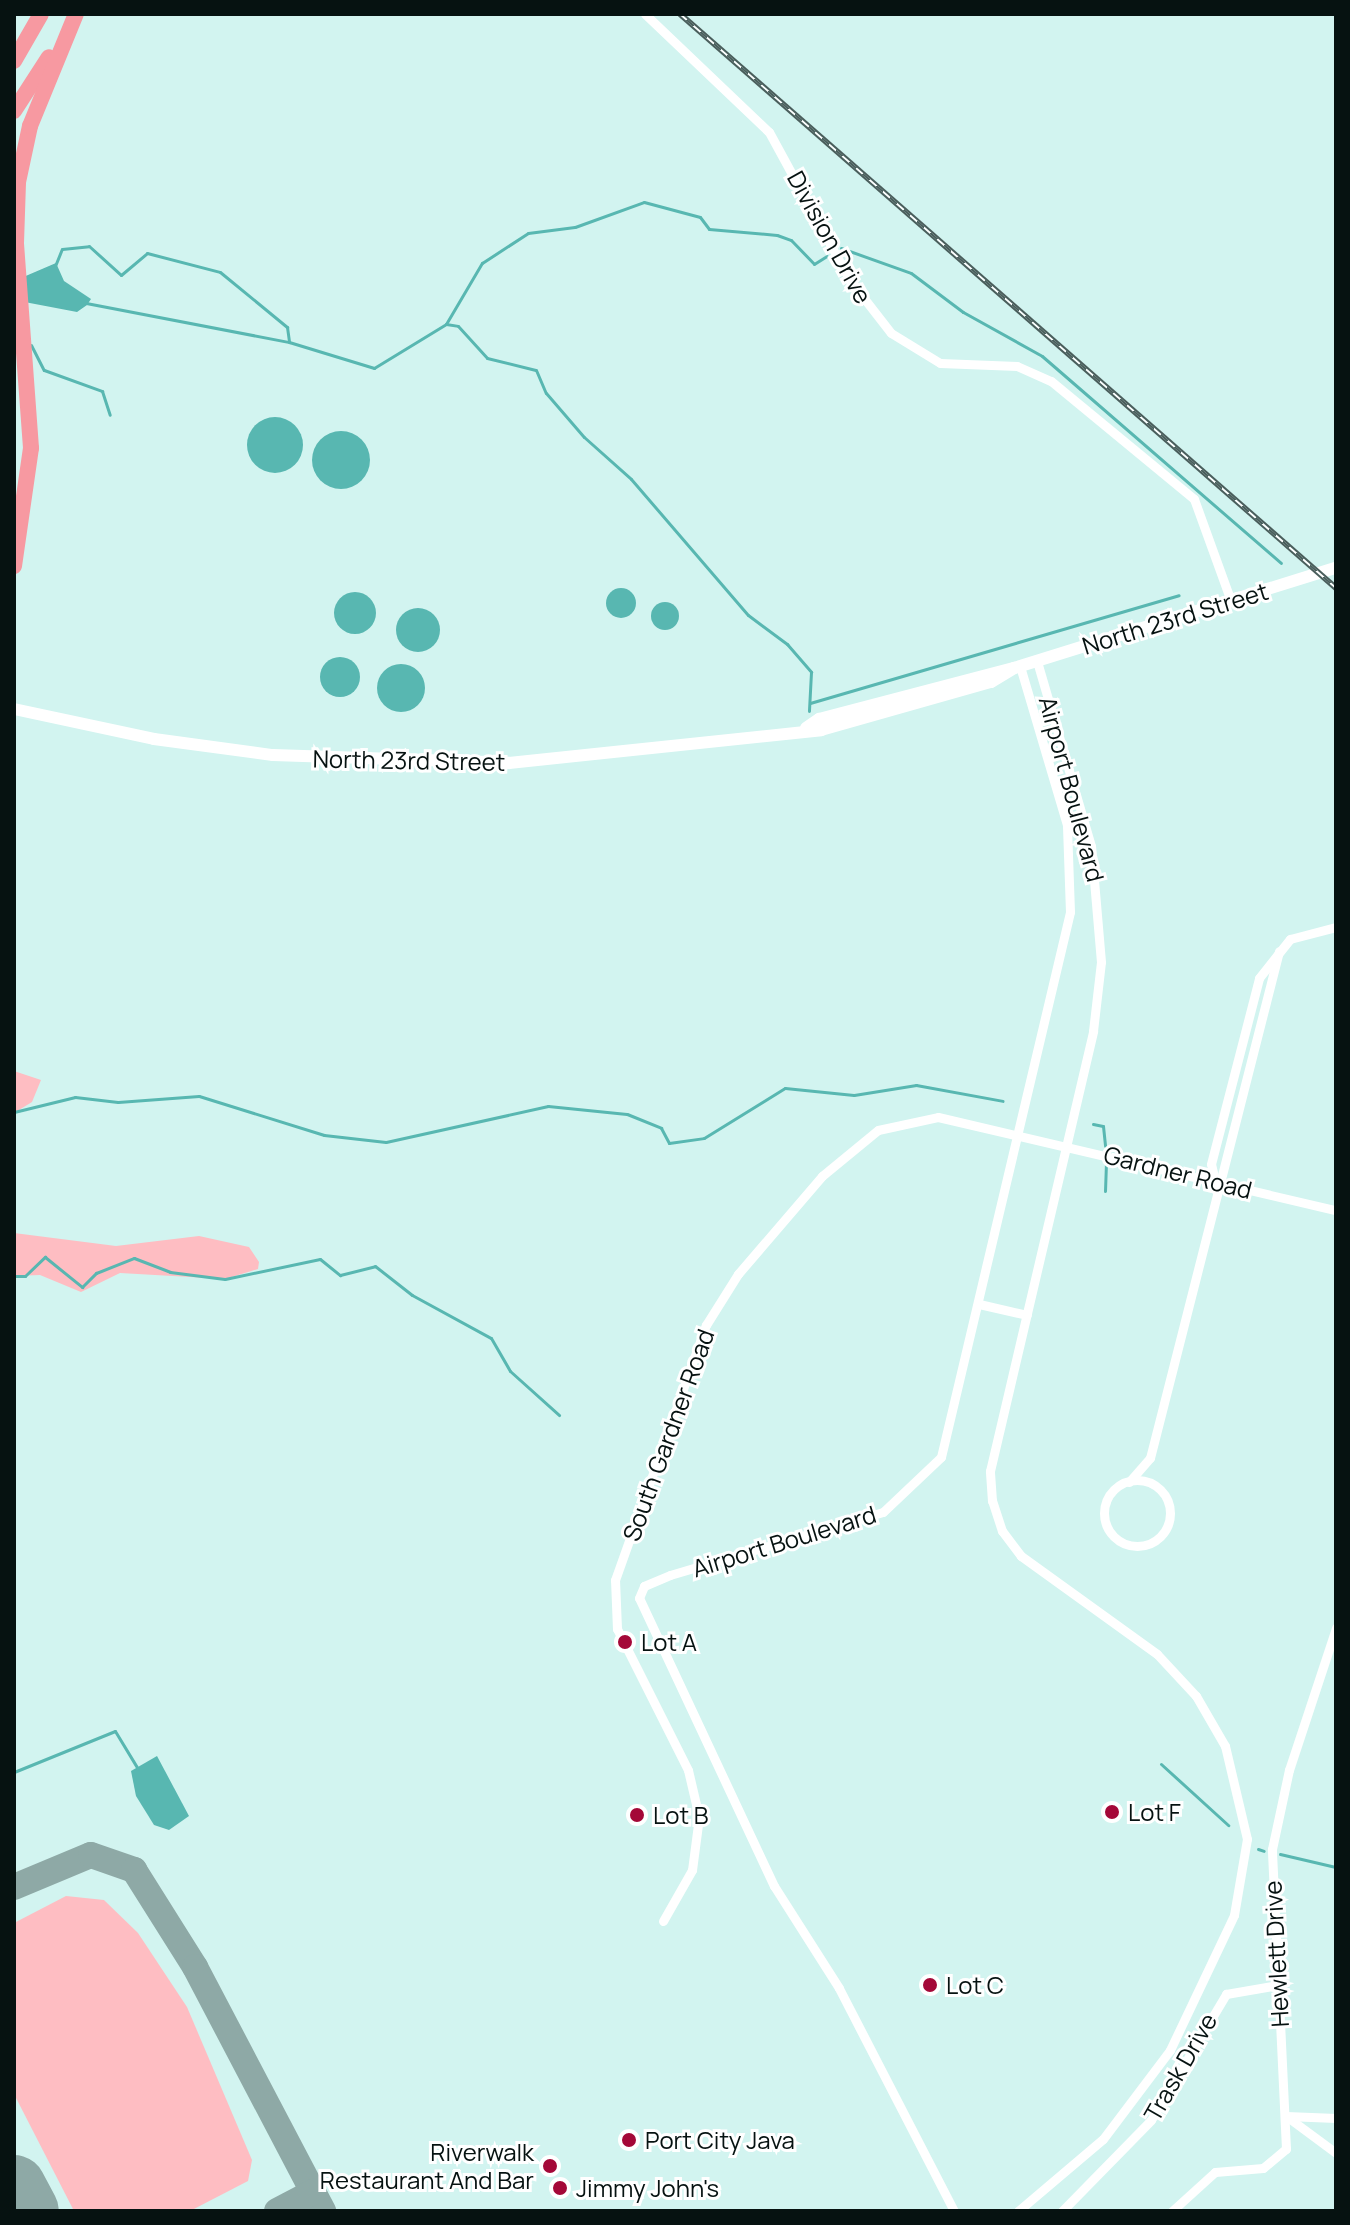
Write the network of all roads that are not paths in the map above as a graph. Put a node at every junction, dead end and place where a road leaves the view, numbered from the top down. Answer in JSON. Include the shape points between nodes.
{"nodes":[{"id":1,"x":41,"y":14,"type":"edge"},
{"id":2,"x":75,"y":14,"type":"edge"},
{"id":3,"x":645,"y":14,"type":"edge"},
{"id":4,"x":14,"y":61,"type":"edge"},
{"id":5,"x":51,"y":61,"type":"junction"},
{"id":6,"x":14,"y":111,"type":"edge"},
{"id":7,"x":14,"y":566,"type":"edge"},
{"id":8,"x":1336,"y":568,"type":"edge"},
{"id":9,"x":1231,"y":601,"type":"junction"},
{"id":10,"x":1037,"y":661,"type":"junction"},
{"id":11,"x":1017,"y":667,"type":"junction"},
{"id":12,"x":14,"y":709,"type":"edge"},
{"id":13,"x":1336,"y":927,"type":"edge"},
{"id":14,"x":1020,"y":1133,"type":"junction"},
{"id":15,"x":1067,"y":1145,"type":"junction"},
{"id":16,"x":1215,"y":1181,"type":"junction"},
{"id":17,"x":1336,"y":1210,"type":"edge"},
{"id":18,"x":979,"y":1304,"type":"junction"},
{"id":19,"x":1027,"y":1315,"type":"junction"},
{"id":20,"x":1150,"y":1458,"type":"junction"},
{"id":21,"x":1129,"y":1482,"type":"junction"},
{"id":22,"x":1157,"y":1487,"type":"junction"},
{"id":23,"x":1336,"y":1628,"type":"edge"},
{"id":24,"x":663,"y":1921,"type":"dead end"},
{"id":25,"x":1278,"y":1985,"type":"junction"},
{"id":26,"x":1286,"y":2116,"type":"junction"},
{"id":27,"x":1336,"y":2118,"type":"edge"},
{"id":28,"x":1336,"y":2153,"type":"edge"},
{"id":29,"x":1027,"y":2207,"type":"edge"},
{"id":30,"x":954,"y":2211,"type":"edge"},
{"id":31,"x":1018,"y":2211,"type":"edge"},
{"id":32,"x":1062,"y":2211,"type":"edge"},
{"id":33,"x":1172,"y":2211,"type":"edge"}],
"edges":[{"from":1,"to":4,"type":"highway"},
{"from":2,"to":5,"type":"highway"},
{"from":3,"to":9,"type":"street","name":"Division Drive","via":[[769,132],[849,279],[891,333],[940,363],[1017,366],[1051,381],[1194,499]]},
{"from":5,"to":6,"type":"highway"},
{"from":5,"to":7,"type":"highway","via":[[18,182],[31,448]]},
{"from":8,"to":9,"type":"main road","name":"North 23rd Street"},
{"from":9,"to":10,"type":"main road","name":"North 23rd Street"},
{"from":10,"to":11,"type":"main road","name":"North 23rd Street"},
{"from":10,"to":15,"type":"street","name":"Airport Boulevard","via":[[1086,826],[1101,913],[1093,1031]]},
{"from":11,"to":12,"type":"main road","name":"North 23rd Street","via":[[991,682],[850,723],[733,743],[580,759],[401,763],[154,739]]},
{"from":11,"to":14,"type":"street","name":"Airport Boulevard","via":[[1061,800],[1073,868],[1065,943]]},
{"from":13,"to":16,"type":"street","via":[[1306,930],[1279,951]]},
{"from":14,"to":15,"type":"street","name":"Gardner Road"},
{"from":14,"to":18,"type":"street","name":"Airport Boulevard"},
{"from":14,"to":24,"type":"street","name":"South Gardner Road","via":[[964,1119],[906,1121],[855,1145],[738,1274],[706,1325],[621,1561],[613,1597],[617,1629],[677,1746],[696,1800],[692,1870]]},
{"from":15,"to":16,"type":"street","name":"Gardner Road"},
{"from":15,"to":19,"type":"street","name":"Airport Boulevard"},
{"from":16,"to":17,"type":"street","name":"Gardner Road"},
{"from":16,"to":20,"type":"street"},
{"from":18,"to":19,"type":"street"},
{"from":18,"to":30,"type":"street","name":"Airport Boulevard","via":[[941,1457],[915,1487],[883,1512],[670,1575],[644,1586],[639,1598],[774,1886],[839,1988]]},
{"from":19,"to":29,"type":"street","name":"Airport Boulevard","via":[[990,1471],[996,1518],[1021,1556],[1157,1654],[1196,1696],[1229,1756],[1247,1839],[1234,1915],[1166,2057],[1103,2139]]},
{"from":20,"to":21,"type":"street"},
{"from":20,"to":22,"type":"street"},
{"from":21,"to":22,"type":"street"},
{"from":21,"to":22,"type":"street","via":[[1108,1497],[1104,1518],[1114,1537],[1133,1546],[1154,1542],[1167,1526],[1169,1505]]},
{"from":23,"to":25,"type":"street","name":"Hewlett Drive","via":[[1274,1833]]},
{"from":25,"to":26,"type":"street","name":"Hewlett Drive"},
{"from":25,"to":32,"type":"street","name":"Trask Drive","via":[[1226,1994],[1151,2120]]},
{"from":26,"to":27,"type":"street"},
{"from":26,"to":28,"type":"street"},
{"from":26,"to":33,"type":"street","name":"Hewlett Drive","via":[[1286,2149],[1279,2161],[1215,2172]]},
{"from":29,"to":31,"type":"street","name":"Airport Boulevard"}]}
